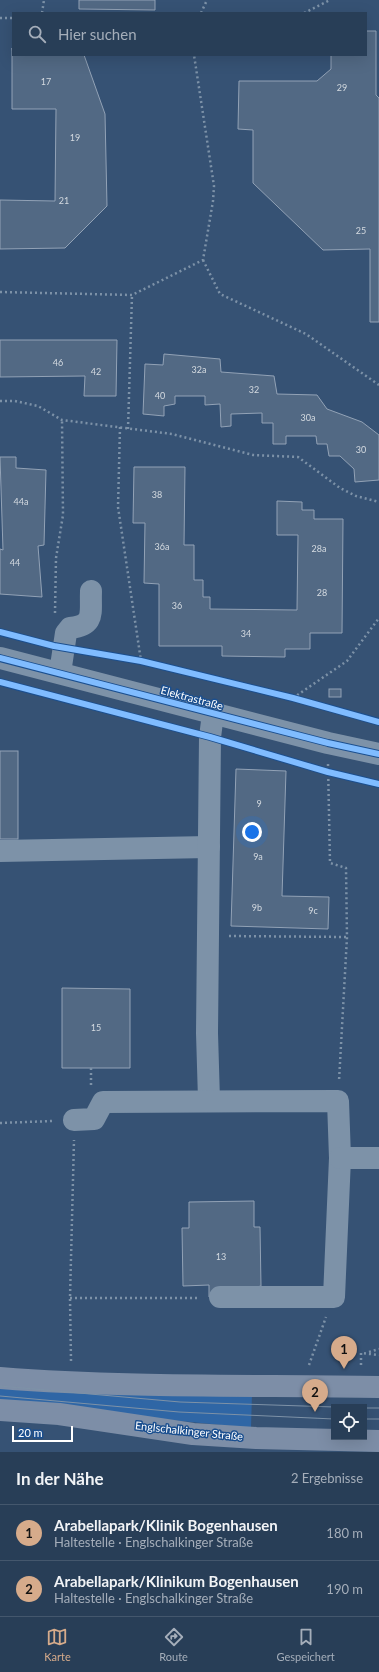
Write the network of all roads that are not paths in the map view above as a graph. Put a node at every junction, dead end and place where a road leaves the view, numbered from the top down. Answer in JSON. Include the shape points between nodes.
{"nodes":[{"id":1,"x":91,"y":591,"type":"dead end"},
{"id":2,"x":0,"y":658,"type":"edge"},
{"id":3,"x":60,"y":673,"type":"junction"},
{"id":4,"x":213,"y":714,"type":"junction"},
{"id":5,"x":379,"y":754,"type":"edge"},
{"id":6,"x":209,"y":847,"type":"junction"},
{"id":7,"x":0,"y":851,"type":"edge"},
{"id":8,"x":209,"y":1100,"type":"junction"},
{"id":9,"x":74,"y":1120,"type":"road end"},
{"id":10,"x":340,"y":1158,"type":"junction"},
{"id":11,"x":379,"y":1158,"type":"edge"},
{"id":12,"x":220,"y":1298,"type":"road end"},
{"id":13,"x":0,"y":1378,"type":"edge"},
{"id":14,"x":379,"y":1386,"type":"edge"},
{"id":15,"x":0,"y":1410,"type":"edge"},
{"id":16,"x":379,"y":1441,"type":"edge"}],
"edges":[{"from":1,"to":3,"type":"street","via":[[87,623],[70,628],[66,633]]},
{"from":2,"to":3,"type":"street","name":"Elektrastraße"},
{"from":3,"to":4,"type":"street","name":"Elektrastraße"},
{"from":4,"to":5,"type":"street","name":"Elektrastraße"},
{"from":4,"to":6,"type":"street","via":[[210,737]]},
{"from":6,"to":7,"type":"street"},
{"from":6,"to":8,"type":"street"},
{"from":8,"to":9,"type":"street","via":[[103,1102],[94,1119]]},
{"from":8,"to":10,"type":"street","via":[[338,1101]]},
{"from":10,"to":11,"type":"street"},
{"from":10,"to":12,"type":"street","via":[[334,1297]]},
{"from":13,"to":14,"type":"main road","via":[[134,1385]]},
{"from":15,"to":16,"type":"main road","name":"Englschalkinger Straße","via":[[59,1414],[193,1434]]}]}
